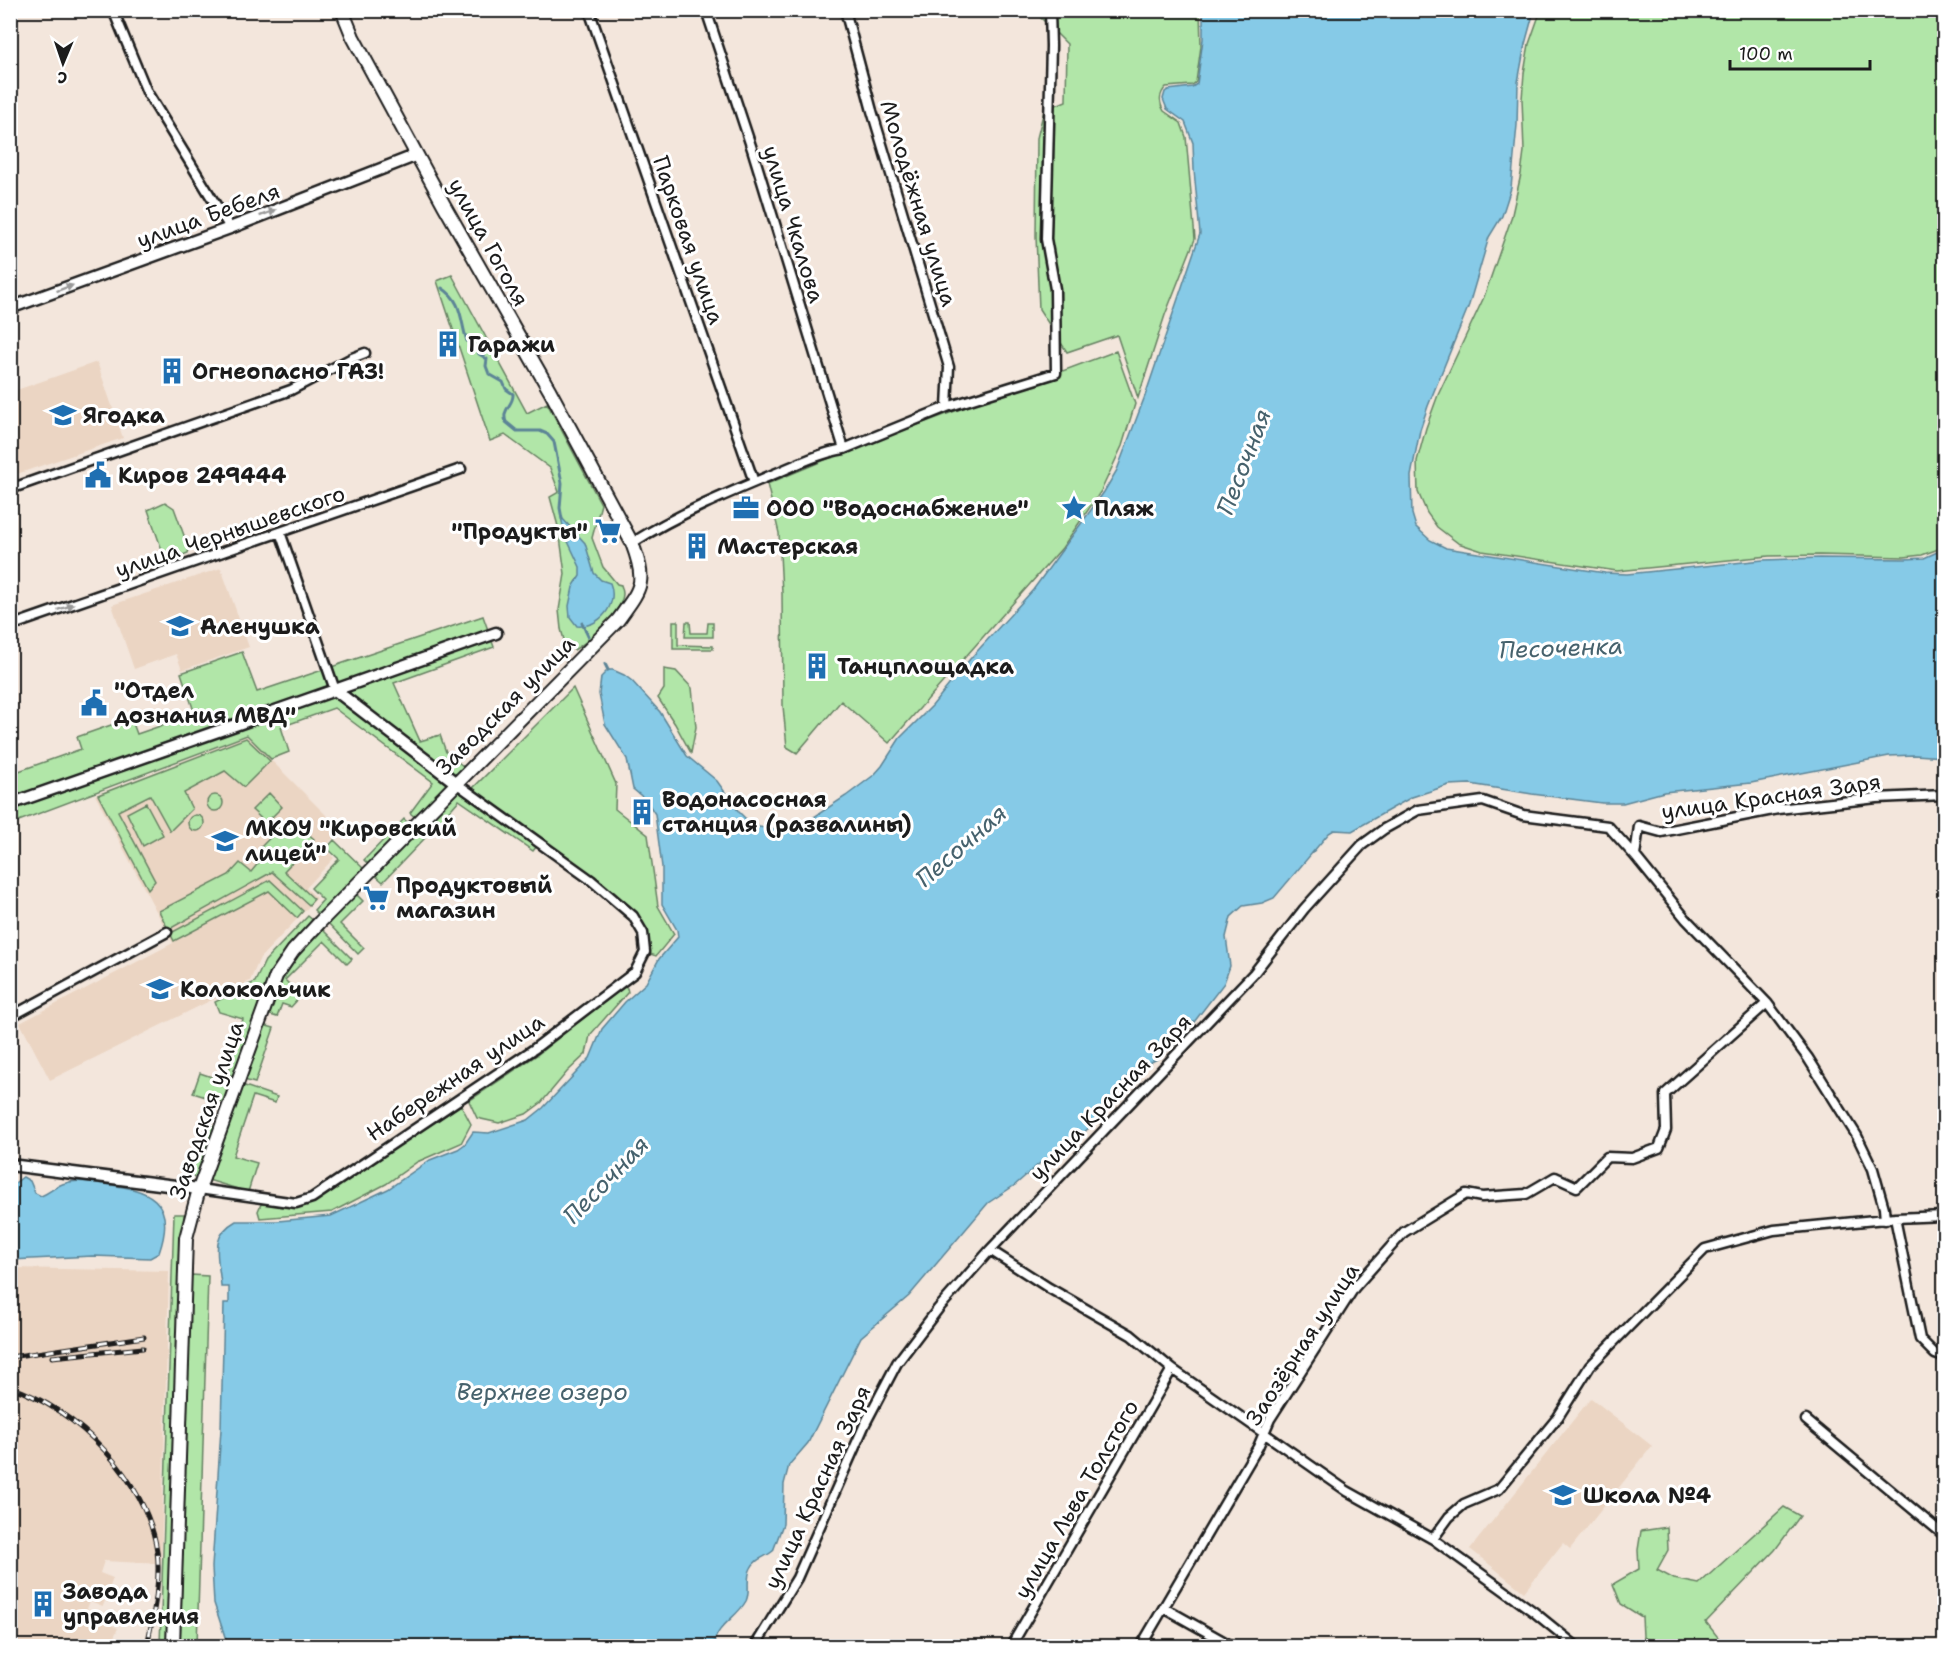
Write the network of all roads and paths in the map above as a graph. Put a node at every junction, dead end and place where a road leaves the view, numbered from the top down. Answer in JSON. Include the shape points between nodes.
{"nodes":[{"id":1,"x":113,"y":10,"type":"edge"},
{"id":2,"x":342,"y":10,"type":"edge"},
{"id":3,"x":589,"y":10,"type":"edge"},
{"id":4,"x":706,"y":10,"type":"edge"},
{"id":5,"x":845,"y":10,"type":"edge"},
{"id":6,"x":1050,"y":10,"type":"edge"},
{"id":7,"x":417,"y":155,"type":"junction"},
{"id":8,"x":230,"y":228,"type":"junction"},
{"id":9,"x":10,"y":308,"type":"edge"},
{"id":10,"x":365,"y":353,"type":"dead end"},
{"id":11,"x":947,"y":407,"type":"junction"},
{"id":12,"x":844,"y":449,"type":"junction"},
{"id":13,"x":461,"y":469,"type":"dead end"},
{"id":14,"x":754,"y":482,"type":"junction"},
{"id":15,"x":10,"y":489,"type":"edge"},
{"id":16,"x":280,"y":532,"type":"junction"},
{"id":17,"x":632,"y":543,"type":"junction"},
{"id":18,"x":618,"y":620,"type":"joint"},
{"id":19,"x":10,"y":626,"type":"edge"},
{"id":20,"x":496,"y":633,"type":"dead end"},
{"id":21,"x":335,"y":690,"type":"junction"},
{"id":22,"x":456,"y":783,"type":"junction"},
{"id":23,"x":1944,"y":795,"type":"edge"},
{"id":24,"x":10,"y":804,"type":"edge"},
{"id":25,"x":1635,"y":856,"type":"junction"},
{"id":26,"x":167,"y":932,"type":"dead end"},
{"id":27,"x":1767,"y":1003,"type":"junction"},
{"id":28,"x":10,"y":1017,"type":"edge"},
{"id":29,"x":10,"y":1165,"type":"edge"},
{"id":30,"x":199,"y":1189,"type":"junction"},
{"id":31,"x":1944,"y":1216,"type":"edge"},
{"id":32,"x":1895,"y":1218,"type":"junction"},
{"id":33,"x":1885,"y":1220,"type":"junction"},
{"id":34,"x":990,"y":1250,"type":"junction"},
{"id":35,"x":1944,"y":1357,"type":"edge"},
{"id":36,"x":1172,"y":1369,"type":"junction"},
{"id":37,"x":1806,"y":1420,"type":"dead end"},
{"id":38,"x":1264,"y":1433,"type":"junction"},
{"id":39,"x":1944,"y":1535,"type":"edge"},
{"id":40,"x":1433,"y":1539,"type":"junction"},
{"id":41,"x":1164,"y":1608,"type":"junction"},
{"id":42,"x":173,"y":1647,"type":"edge"},
{"id":43,"x":755,"y":1647,"type":"edge"},
{"id":44,"x":1011,"y":1647,"type":"edge"},
{"id":45,"x":1141,"y":1647,"type":"edge"},
{"id":46,"x":1232,"y":1647,"type":"edge"},
{"id":47,"x":1576,"y":1647,"type":"edge"}],
"edges":[{"from":1,"to":8,"type":"street","via":[[147,92]]},
{"from":2,"to":7,"type":"main road","name":"улица Гоголя"},
{"from":3,"to":14,"type":"street","name":"Парковая улица"},
{"from":4,"to":12,"type":"street","name":"улица Чкалова"},
{"from":5,"to":11,"type":"street","name":"Молодёжная улица","via":[[950,367]]},
{"from":6,"to":11,"type":"street","via":[[1046,239],[1055,289],[1056,373]]},
{"from":8,"to":7,"type":"street","name":"улица Бебеля","one_way":true},
{"from":7,"to":17,"type":"main road","name":"улица Гоголя"},
{"from":9,"to":8,"type":"street","name":"улица Бебеля","one_way":true},
{"from":10,"to":15,"type":"street","via":[[291,390]]},
{"from":11,"to":12,"type":"street"},
{"from":12,"to":14,"type":"street"},
{"from":13,"to":16,"type":"street","name":"улица Чернышевского"},
{"from":14,"to":17,"type":"street","via":[[664,523]]},
{"from":19,"to":16,"type":"street","name":"улица Чернышевского","one_way":true},
{"from":16,"to":21,"type":"street"},
{"from":17,"to":18,"type":"main road","name":"улица Гоголя","via":[[642,568],[640,586]]},
{"from":18,"to":22,"type":"main road","name":"Заводская улица"},
{"from":20,"to":21,"type":"street"},
{"from":21,"to":22,"type":"street"},
{"from":21,"to":24,"type":"street"},
{"from":22,"to":30,"type":"main road","name":"Заводская улица","via":[[293,951],[276,976]]},
{"from":22,"to":30,"type":"street","name":"Набережная улица","via":[[591,880],[633,916],[643,933],[645,952],[635,972],[534,1049],[312,1197],[296,1203]]},
{"from":23,"to":25,"type":"street","name":"улица Красная Заря","via":[[1778,809],[1661,832],[1639,826]]},
{"from":25,"to":27,"type":"street","name":"улица Красная Заря","via":[[1686,919]]},
{"from":25,"to":34,"type":"street","name":"улица Красная Заря","via":[[1608,826],[1523,815],[1483,801],[1418,810],[1384,829],[1362,845],[1304,909],[1254,973]]},
{"from":26,"to":28,"type":"street"},
{"from":27,"to":33,"type":"street","name":"улица Красная Заря","via":[[1808,1058],[1857,1136],[1873,1169]]},
{"from":27,"to":38,"type":"street","name":"Заозёрная улица","via":[[1665,1094],[1666,1130],[1659,1148],[1632,1158],[1607,1157],[1577,1187],[1555,1177],[1526,1194],[1466,1194],[1404,1232],[1354,1288]]},
{"from":29,"to":30,"type":"street","name":"Набережная улица"},
{"from":30,"to":42,"type":"main road","name":"Заводская улица","via":[[186,1238]]},
{"from":31,"to":32,"type":"street"},
{"from":32,"to":33,"type":"street"},
{"from":32,"to":35,"type":"street","via":[[1920,1339]]},
{"from":33,"to":40,"type":"street","via":[[1774,1230],[1705,1249],[1590,1366],[1558,1417],[1499,1489],[1464,1504]]},
{"from":34,"to":36,"type":"street","via":[[1131,1335]]},
{"from":34,"to":43,"type":"street","name":"улица Красная Заря","via":[[897,1363],[865,1424],[797,1578]]},
{"from":36,"to":38,"type":"street"},
{"from":36,"to":44,"type":"street","name":"улица Льва Толстого"},
{"from":37,"to":39,"type":"street"},
{"from":38,"to":40,"type":"street","via":[[1347,1491]]},
{"from":38,"to":41,"type":"street","name":"Заозёрная улица"},
{"from":40,"to":47,"type":"street"},
{"from":41,"to":45,"type":"street","name":"Заозёрная улица"},
{"from":41,"to":46,"type":"street"}]}
